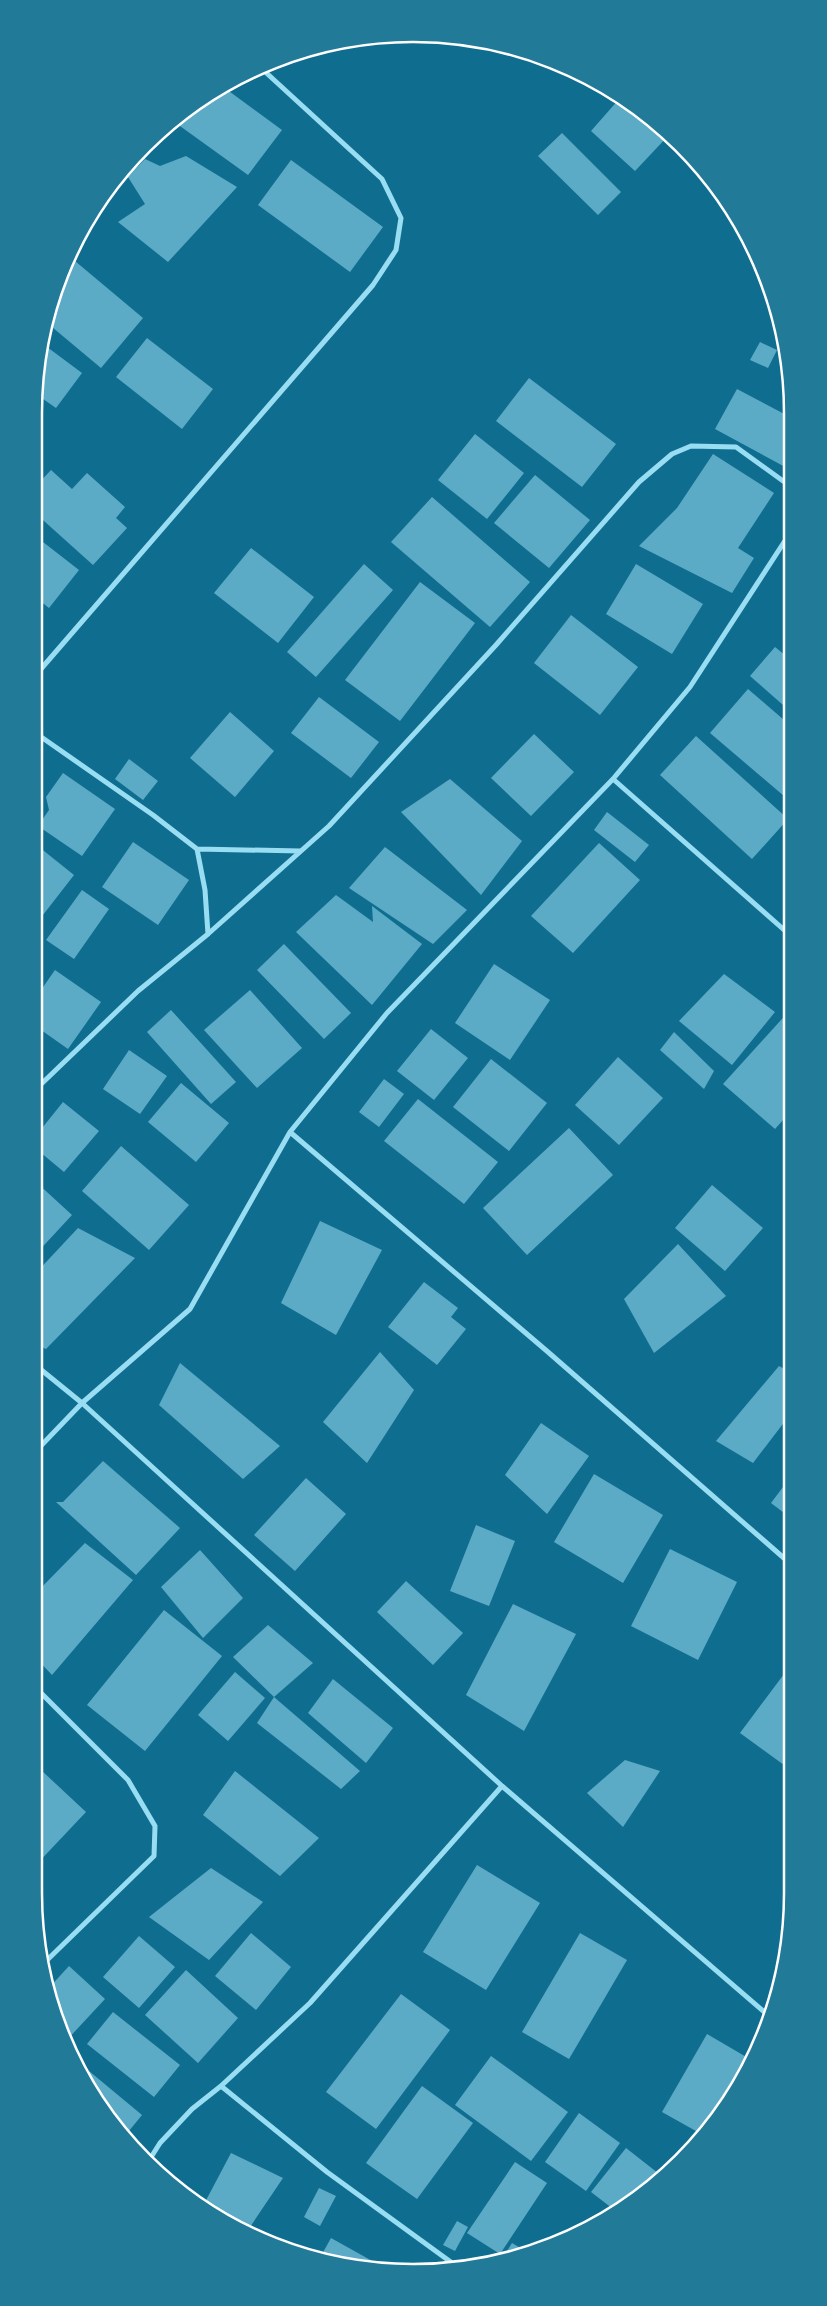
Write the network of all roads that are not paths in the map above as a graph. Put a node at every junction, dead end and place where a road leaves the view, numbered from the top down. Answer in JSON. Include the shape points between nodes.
{"nodes":[{"id":1,"x":267,"y":73,"type":"edge"},
{"id":2,"x":784,"y":482,"type":"edge"},
{"id":3,"x":784,"y":542,"type":"edge"},
{"id":4,"x":42,"y":669,"type":"edge"},
{"id":5,"x":42,"y":738,"type":"edge"},
{"id":6,"x":613,"y":779,"type":"junction"},
{"id":7,"x":197,"y":849,"type":"junction"},
{"id":8,"x":300,"y":851,"type":"junction"},
{"id":9,"x":784,"y":930,"type":"edge"},
{"id":10,"x":208,"y":934,"type":"junction"},
{"id":11,"x":42,"y":1083,"type":"edge"},
{"id":12,"x":290,"y":1132,"type":"junction"},
{"id":13,"x":42,"y":1370,"type":"edge"},
{"id":14,"x":82,"y":1403,"type":"junction"},
{"id":15,"x":42,"y":1445,"type":"edge"},
{"id":16,"x":784,"y":1559,"type":"edge"},
{"id":17,"x":42,"y":1694,"type":"edge"},
{"id":18,"x":502,"y":1786,"type":"junction"},
{"id":19,"x":49,"y":1958,"type":"edge"},
{"id":20,"x":765,"y":2012,"type":"edge"},
{"id":21,"x":221,"y":2086,"type":"junction"},
{"id":22,"x":152,"y":2156,"type":"edge"},
{"id":23,"x":449,"y":2262,"type":"edge"}],
"edges":[{"from":1,"to":4,"type":"street","via":[[382,179],[401,218],[396,250],[373,286]]},
{"from":2,"to":8,"type":"street","via":[[736,448],[691,446],[672,454],[639,482],[496,645],[329,826]]},
{"from":3,"to":6,"type":"street","via":[[690,687]]},
{"from":5,"to":7,"type":"street"},
{"from":6,"to":9,"type":"street"},
{"from":6,"to":12,"type":"street","via":[[387,1013]]},
{"from":7,"to":8,"type":"street"},
{"from":7,"to":10,"type":"street","via":[[205,890]]},
{"from":8,"to":10,"type":"street"},
{"from":10,"to":11,"type":"street","via":[[138,991]]},
{"from":12,"to":14,"type":"street","via":[[190,1309]]},
{"from":12,"to":16,"type":"street"},
{"from":13,"to":14,"type":"street"},
{"from":14,"to":15,"type":"street"},
{"from":14,"to":18,"type":"street"},
{"from":17,"to":19,"type":"street","via":[[128,1780],[155,1826],[154,1856]]},
{"from":18,"to":20,"type":"street"},
{"from":18,"to":21,"type":"street","via":[[310,2004]]},
{"from":21,"to":22,"type":"street","via":[[192,2108]]},
{"from":21,"to":23,"type":"street","via":[[326,2172]]}]}
